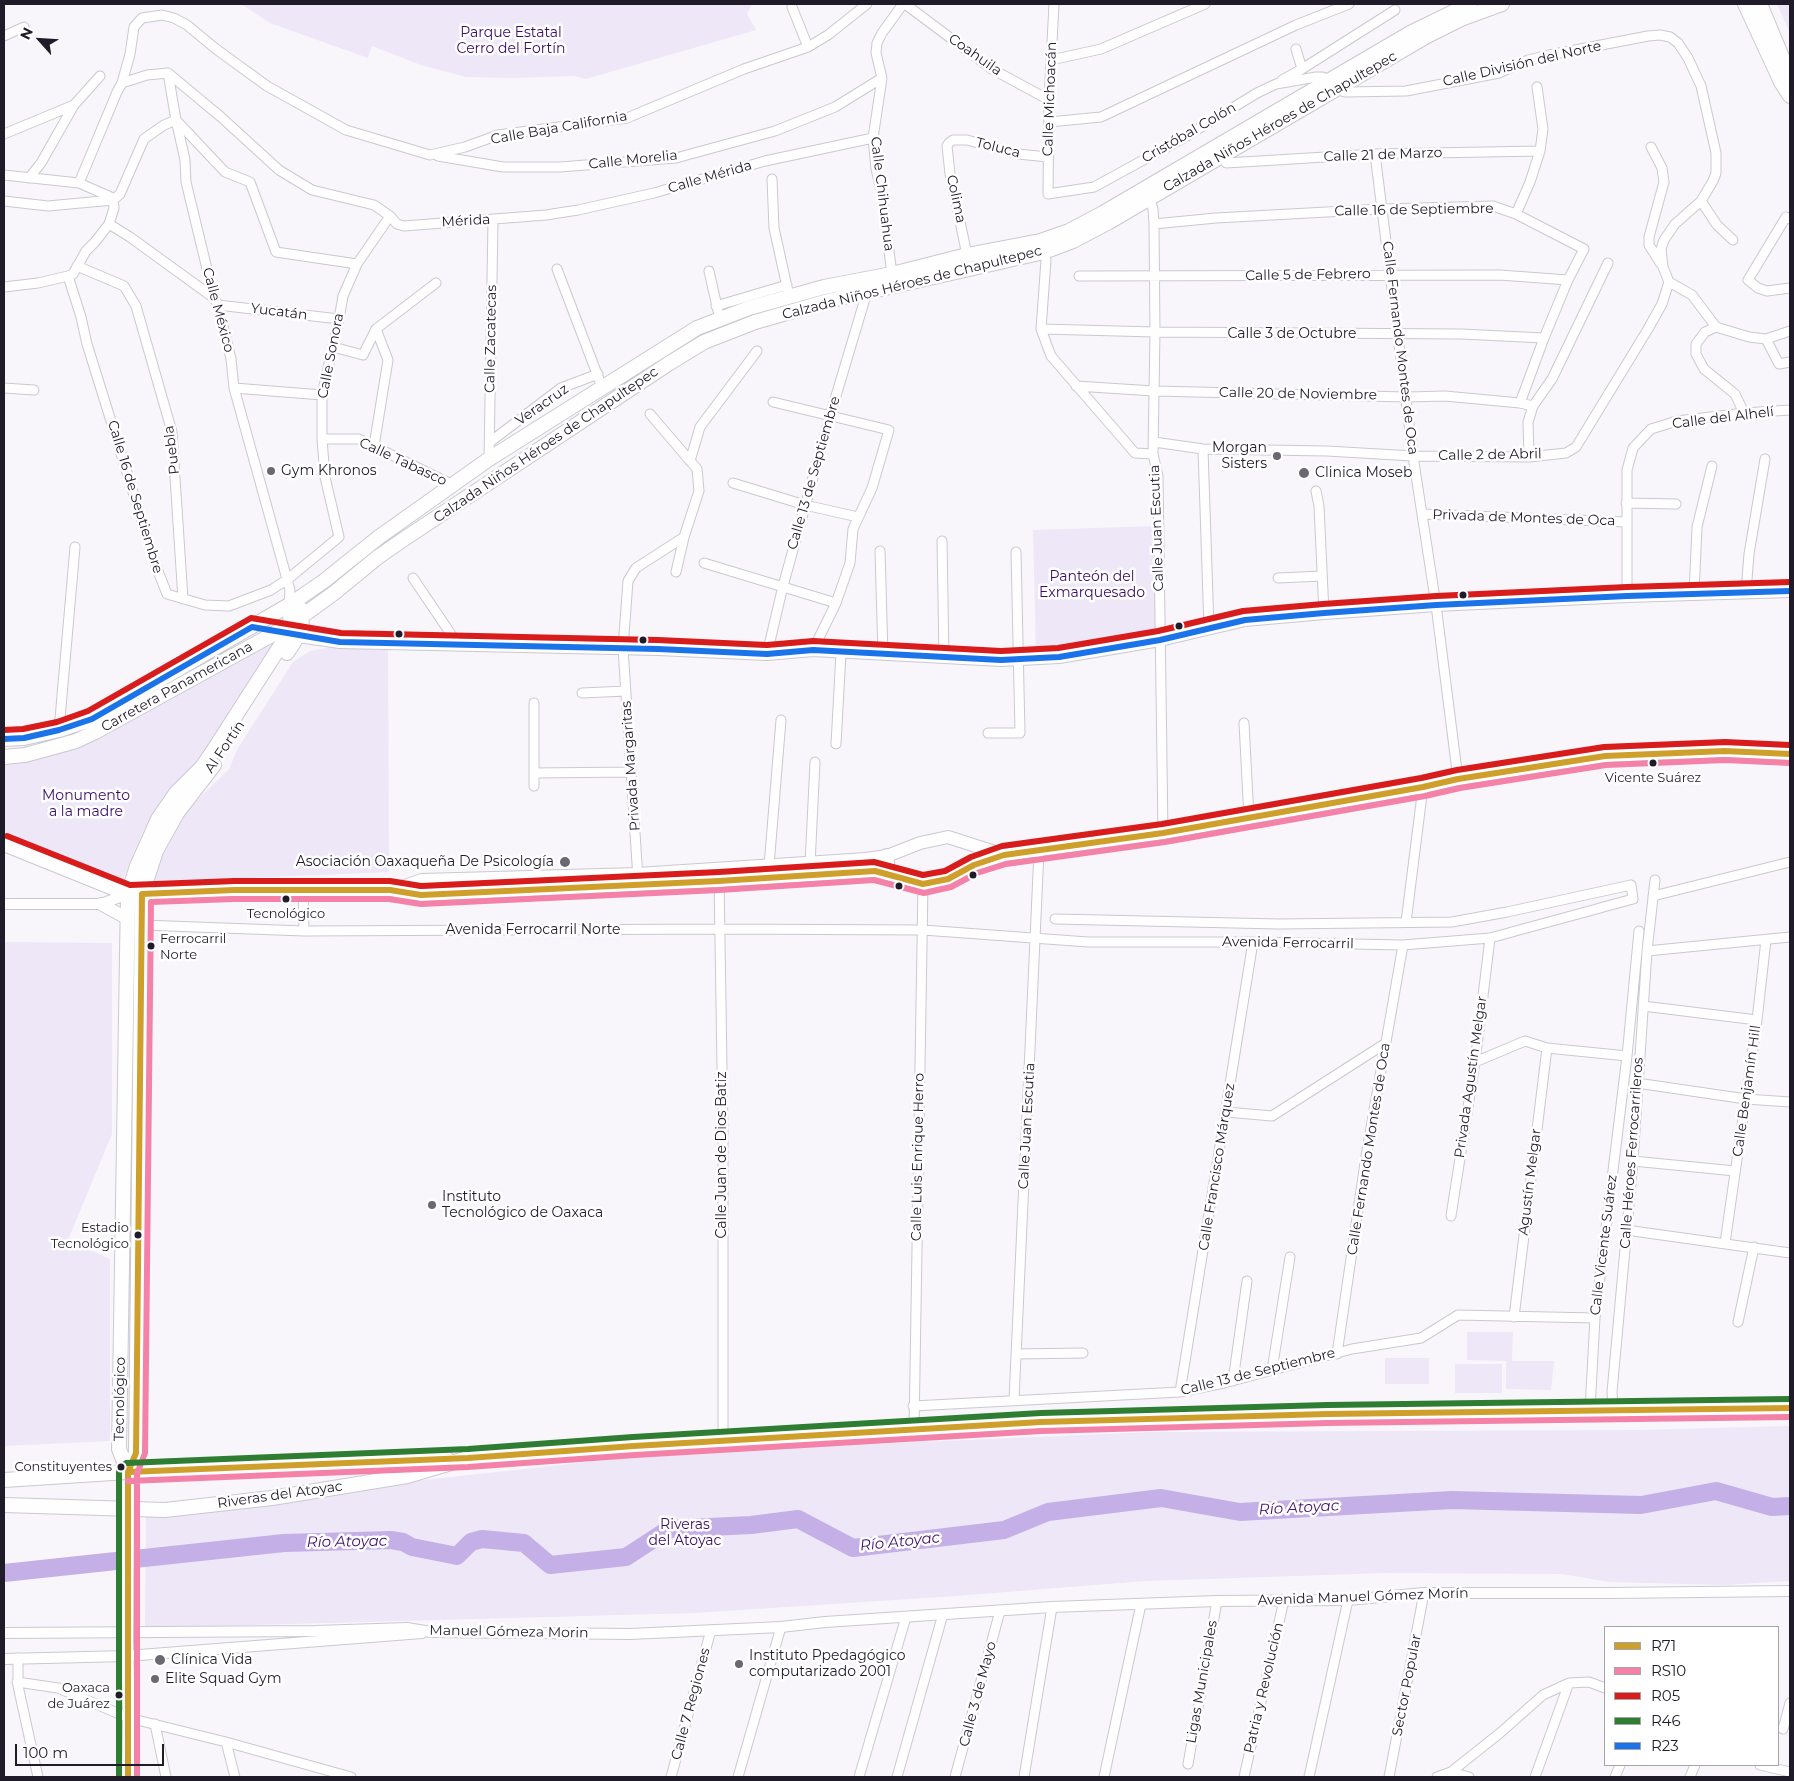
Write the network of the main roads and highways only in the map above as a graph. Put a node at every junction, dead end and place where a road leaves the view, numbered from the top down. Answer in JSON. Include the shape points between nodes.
{"nodes":[{"id":1,"x":1470,"y":4,"type":"edge"},
{"id":2,"x":1502,"y":4,"type":"edge"},
{"id":3,"x":1745,"y":4,"type":"edge"},
{"id":4,"x":1760,"y":4,"type":"edge"},
{"id":5,"x":1790,"y":76,"type":"edge"},
{"id":6,"x":1333,"y":85,"type":"junction"},
{"id":7,"x":1790,"y":96,"type":"edge"},
{"id":8,"x":1790,"y":591,"type":"edge"},
{"id":9,"x":293,"y":598,"type":"junction"},
{"id":10,"x":291,"y":629,"type":"junction"},
{"id":11,"x":4,"y":739,"type":"edge"},
{"id":12,"x":1790,"y":754,"type":"edge"},
{"id":13,"x":4,"y":757,"type":"edge"},
{"id":14,"x":7,"y":845,"type":"edge"},
{"id":15,"x":1004,"y":855,"type":"junction"},
{"id":16,"x":887,"y":856,"type":"junction"},
{"id":17,"x":887,"y":874,"type":"junction"},
{"id":18,"x":719,"y":875,"type":"junction"},
{"id":19,"x":135,"y":894,"type":"junction"},
{"id":20,"x":101,"y":904,"type":"road end"},
{"id":21,"x":128,"y":919,"type":"junction"},
{"id":22,"x":125,"y":1090,"type":"junction"},
{"id":23,"x":140,"y":1090,"type":"junction"},
{"id":24,"x":121,"y":1304,"type":"junction"},
{"id":25,"x":138,"y":1304,"type":"junction"},
{"id":26,"x":1790,"y":1408,"type":"edge"},
{"id":27,"x":468,"y":1458,"type":"junction"},
{"id":28,"x":128,"y":1472,"type":"junction"},
{"id":29,"x":4,"y":1480,"type":"edge"},
{"id":30,"x":4,"y":1505,"type":"edge"},
{"id":31,"x":128,"y":1777,"type":"edge"}],
"edges":[{"from":1,"to":6,"type":"main road","name":"Calzada Niños Héroes de Chapultepec","via":[[1412,32]]},
{"from":2,"to":6,"type":"main road","name":"Calzada Niños Héroes de Chapultepec","via":[[1427,36]]},
{"from":3,"to":7,"type":"main road"},
{"from":4,"to":5,"type":"main road"},
{"from":6,"to":9,"type":"main road","name":"Calzada Niños Héroes de Chapultepec","via":[[1103,213],[1040,241],[892,274],[788,291],[749,308],[718,312],[697,328],[600,380]]},
{"from":6,"to":10,"type":"main road","name":"Calzada Niños Héroes de Chapultepec","via":[[1073,241],[1044,252],[828,301],[755,322],[704,342],[378,557]]},
{"from":8,"to":10,"type":"main road","via":[[1436,605],[1324,613],[1245,620],[1160,640],[1059,657],[1019,659],[813,650],[767,654],[340,642]]},
{"from":9,"to":10,"type":"main road"},
{"from":9,"to":11,"type":"main road","name":"Carretera Panamericana","via":[[252,628],[92,719],[24,738]]},
{"from":10,"to":13,"type":"main road","name":"Carretera Panamericana","via":[[76,741],[25,755]]},
{"from":10,"to":19,"type":"main road","name":"Al Fortín","via":[[202,767],[176,793],[158,819],[137,866]]},
{"from":12,"to":15,"type":"main road","via":[[1725,751],[1605,756],[1458,779],[1162,833]]},
{"from":14,"to":19,"type":"main road"},
{"from":15,"to":16,"type":"main road","via":[[948,837],[920,843]]},
{"from":15,"to":17,"type":"main road","via":[[974,865],[948,879],[923,884]]},
{"from":16,"to":17,"type":"main road"},
{"from":16,"to":18,"type":"main road","via":[[769,866]]},
{"from":17,"to":18,"type":"main road","via":[[876,871]]},
{"from":18,"to":19,"type":"main road","via":[[638,879],[422,880],[390,890]]},
{"from":19,"to":21,"type":"main road","name":"Tecnológico"},
{"from":19,"to":23,"type":"main road","name":"Tecnológico","via":[[142,925]]},
{"from":20,"to":21,"type":"main road"},
{"from":21,"to":22,"type":"main road","name":"Tecnológico"},
{"from":22,"to":23,"type":"main road"},
{"from":22,"to":24,"type":"main road","name":"Tecnológico"},
{"from":23,"to":25,"type":"main road","name":"Tecnológico"},
{"from":24,"to":25,"type":"main road"},
{"from":24,"to":28,"type":"main road","name":"Tecnológico","via":[[119,1449]]},
{"from":25,"to":28,"type":"main road","name":"Tecnológico","via":[[136,1453]]},
{"from":26,"to":27,"type":"main road","name":"Riveras del Atoyac","via":[[1327,1414],[1040,1422]]},
{"from":27,"to":28,"type":"main road"},
{"from":27,"to":30,"type":"main road","name":"Riveras del Atoyac","via":[[407,1476],[272,1498],[165,1510]]},
{"from":28,"to":29,"type":"main road"},
{"from":28,"to":31,"type":"main road","bridge":true}]}
